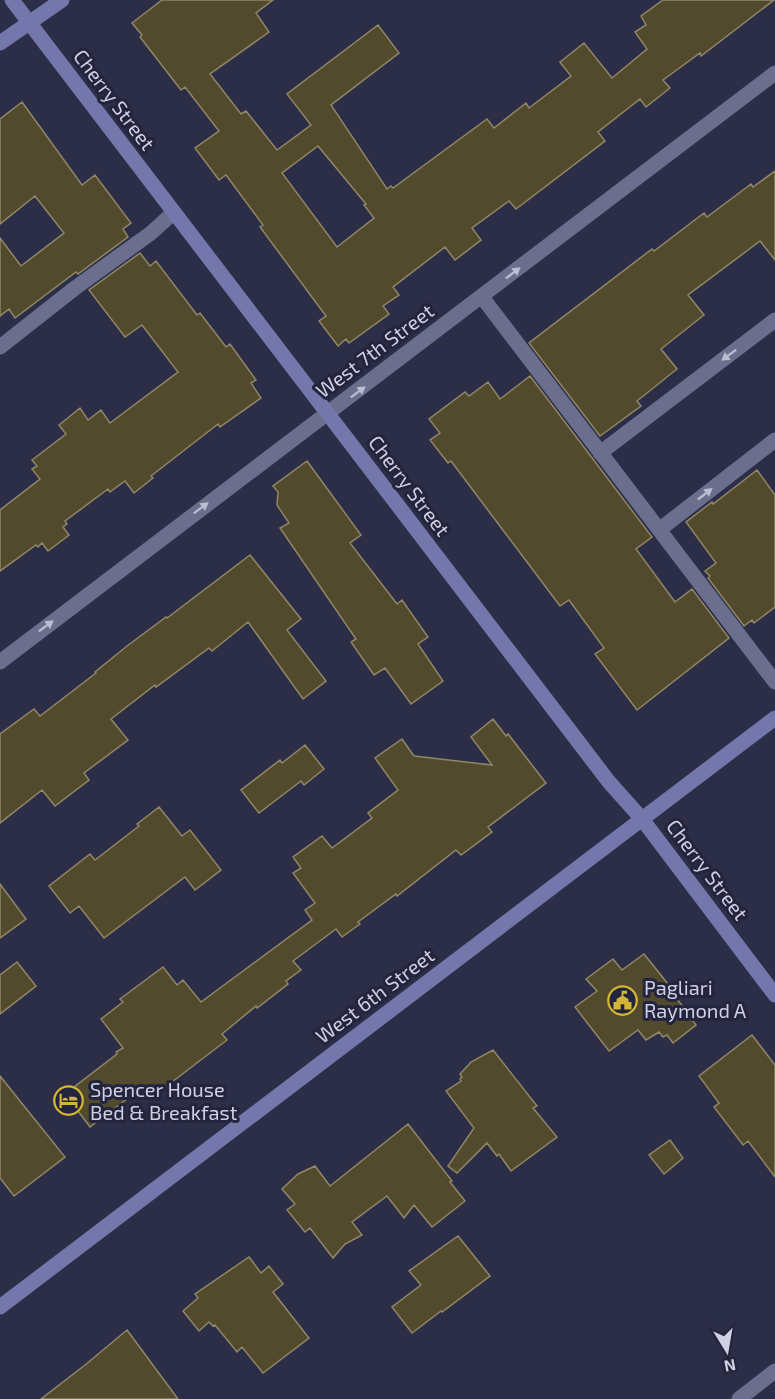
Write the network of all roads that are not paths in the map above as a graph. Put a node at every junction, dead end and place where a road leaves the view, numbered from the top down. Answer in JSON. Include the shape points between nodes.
{"nodes":[{"id":1,"x":12,"y":0,"type":"edge"},
{"id":2,"x":62,"y":0,"type":"edge"},
{"id":3,"x":30,"y":23,"type":"junction"},
{"id":4,"x":0,"y":44,"type":"edge"},
{"id":5,"x":775,"y":73,"type":"edge"},
{"id":6,"x":173,"y":213,"type":"junction"},
{"id":7,"x":482,"y":297,"type":"junction"},
{"id":8,"x":775,"y":320,"type":"edge"},
{"id":9,"x":0,"y":347,"type":"edge"},
{"id":10,"x":327,"y":413,"type":"junction"},
{"id":11,"x":775,"y":440,"type":"edge"},
{"id":12,"x":600,"y":453,"type":"junction"},
{"id":13,"x":659,"y":530,"type":"junction"},
{"id":14,"x":0,"y":662,"type":"edge"},
{"id":15,"x":775,"y":682,"type":"edge"},
{"id":16,"x":775,"y":718,"type":"edge"},
{"id":17,"x":642,"y":819,"type":"junction"},
{"id":18,"x":775,"y":995,"type":"edge"},
{"id":19,"x":0,"y":1307,"type":"edge"},
{"id":20,"x":775,"y":1371,"type":"edge"},
{"id":21,"x":739,"y":1399,"type":"edge"}],
"edges":[{"from":1,"to":3,"type":"street","name":"Cherry Street"},
{"from":2,"to":3,"type":"street"},
{"from":3,"to":4,"type":"street"},
{"from":3,"to":6,"type":"street","name":"Cherry Street"},
{"from":7,"to":5,"type":"street","name":"West 7th Street","one_way":true},
{"from":6,"to":9,"type":"street"},
{"from":6,"to":10,"type":"street","name":"Cherry Street"},
{"from":10,"to":7,"type":"street","name":"West 7th Street","one_way":true},
{"from":7,"to":12,"type":"street"},
{"from":8,"to":12,"type":"street","one_way":true},
{"from":14,"to":10,"type":"street","name":"West 7th Street","one_way":true},
{"from":10,"to":17,"type":"street","name":"Cherry Street","via":[[609,782]]},
{"from":13,"to":11,"type":"street","one_way":true},
{"from":12,"to":13,"type":"street"},
{"from":13,"to":15,"type":"street"},
{"from":16,"to":17,"type":"street","name":"West 6th Street"},
{"from":17,"to":18,"type":"street","name":"Cherry Street"},
{"from":17,"to":19,"type":"street","name":"West 6th Street"},
{"from":20,"to":21,"type":"street"}]}
